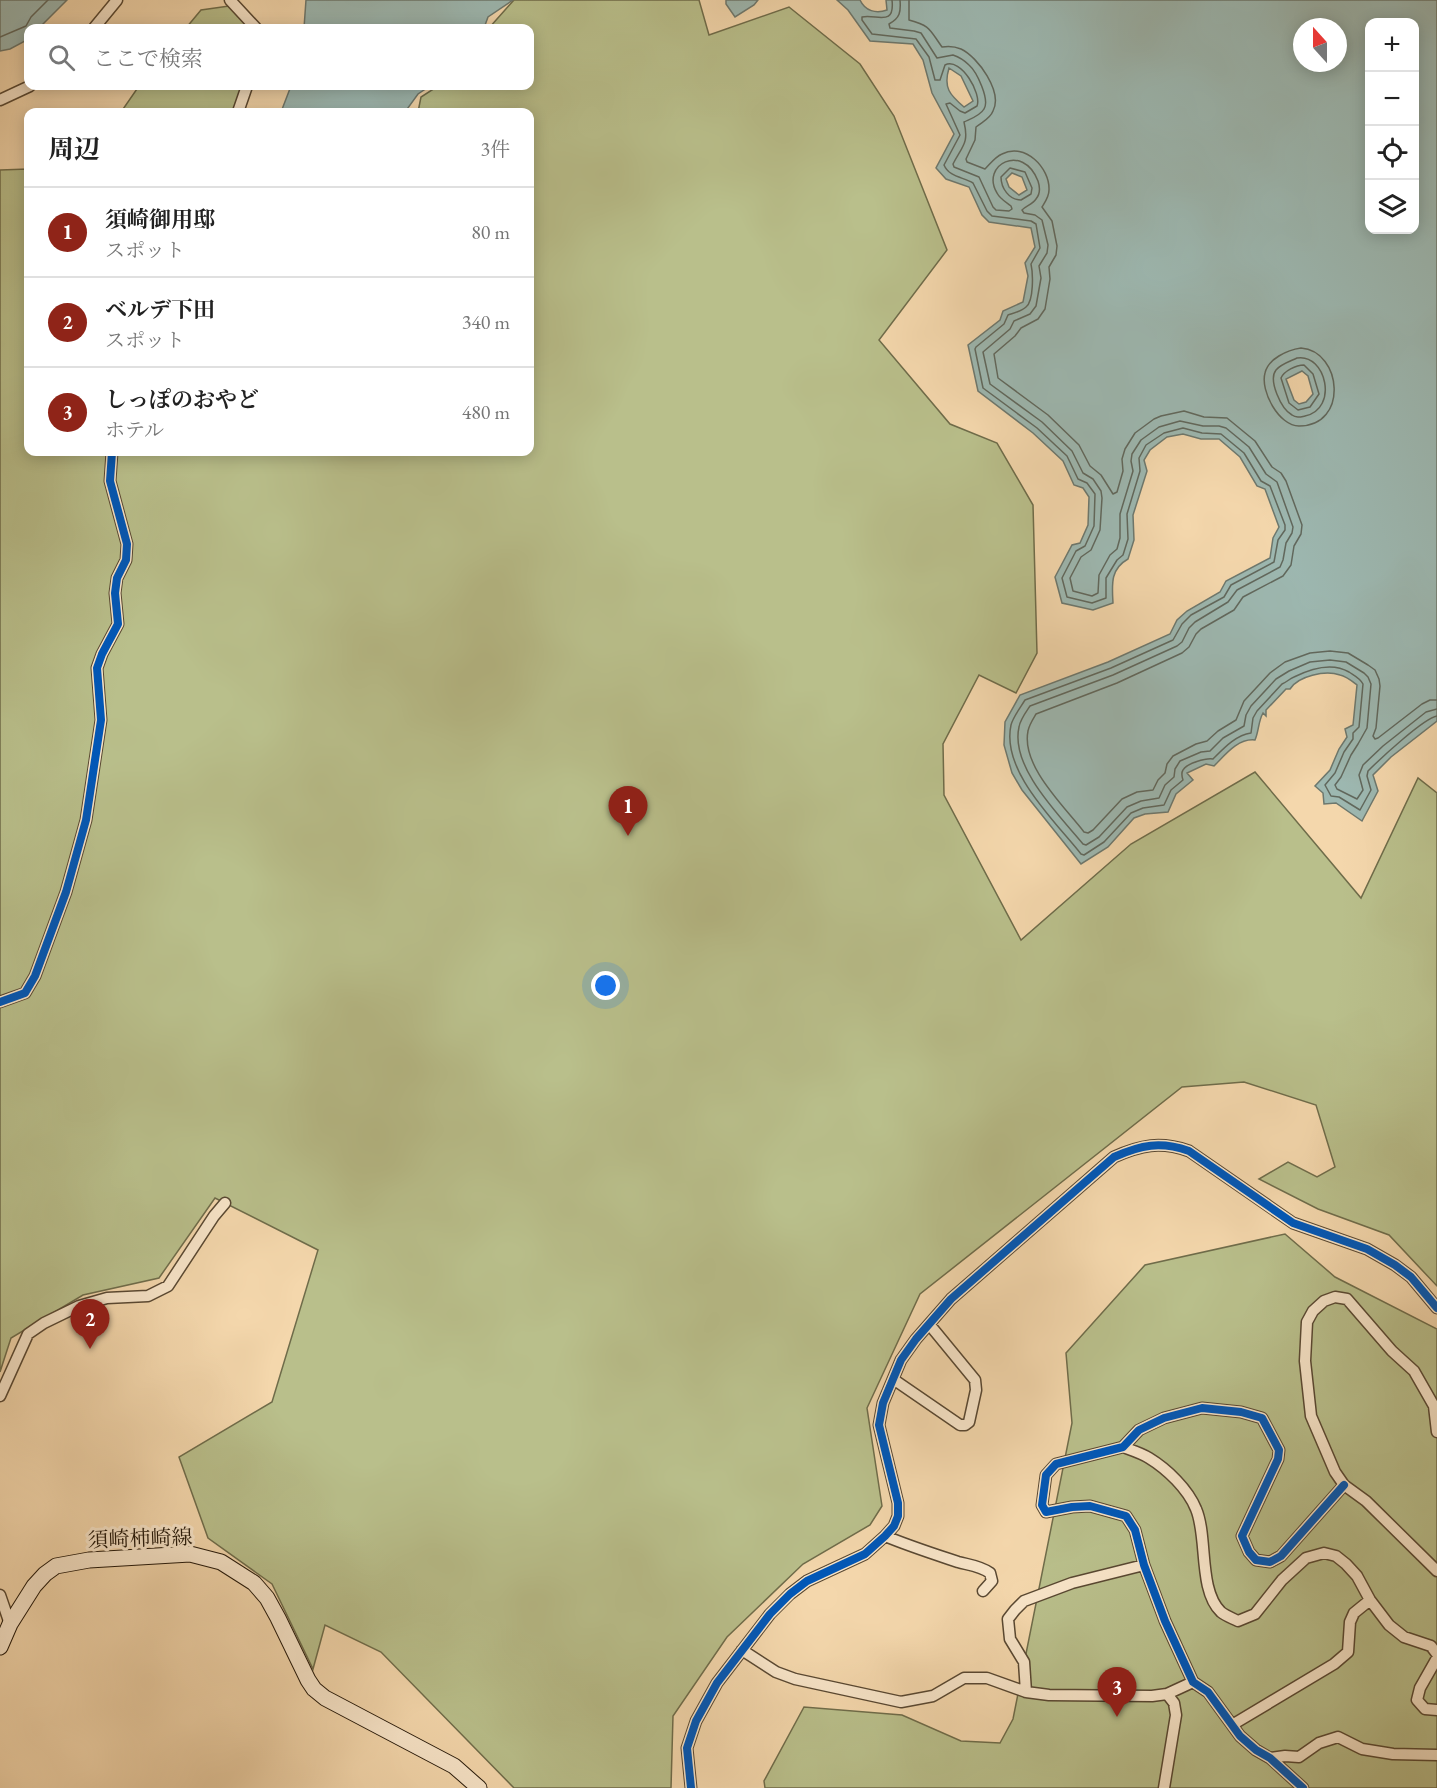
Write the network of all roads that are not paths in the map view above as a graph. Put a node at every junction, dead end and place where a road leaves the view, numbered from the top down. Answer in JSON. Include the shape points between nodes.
{"nodes":[{"id":1,"x":117,"y":0,"type":"edge"},
{"id":2,"x":230,"y":0,"type":"edge"},
{"id":3,"x":97,"y":24,"type":"edge"},
{"id":4,"x":252,"y":24,"type":"edge"},
{"id":5,"x":24,"y":89,"type":"edge"},
{"id":6,"x":246,"y":90,"type":"edge"},
{"id":7,"x":0,"y":100,"type":"edge"},
{"id":8,"x":239,"y":108,"type":"edge"},
{"id":9,"x":112,"y":456,"type":"edge"},
{"id":10,"x":0,"y":1002,"type":"edge"},
{"id":11,"x":225,"y":1203,"type":"dead end"},
{"id":12,"x":1437,"y":1308,"type":"edge"},
{"id":13,"x":928,"y":1324,"type":"junction"},
{"id":14,"x":893,"y":1379,"type":"junction"},
{"id":15,"x":0,"y":1396,"type":"edge"},
{"id":16,"x":1437,"y":1432,"type":"edge"},
{"id":17,"x":1123,"y":1447,"type":"junction"},
{"id":18,"x":1344,"y":1485,"type":"junction"},
{"id":19,"x":885,"y":1536,"type":"junction"},
{"id":20,"x":1144,"y":1565,"type":"junction"},
{"id":21,"x":1437,"y":1571,"type":"edge"},
{"id":22,"x":983,"y":1591,"type":"dead end"},
{"id":23,"x":0,"y":1596,"type":"edge"},
{"id":24,"x":1370,"y":1600,"type":"junction"},
{"id":25,"x":10,"y":1624,"type":"junction"},
{"id":26,"x":0,"y":1647,"type":"edge"},
{"id":27,"x":742,"y":1650,"type":"junction"},
{"id":28,"x":1437,"y":1656,"type":"edge"},
{"id":29,"x":1193,"y":1682,"type":"junction"},
{"id":30,"x":1026,"y":1692,"type":"junction"},
{"id":31,"x":1167,"y":1694,"type":"junction"},
{"id":32,"x":1437,"y":1710,"type":"edge"},
{"id":33,"x":1232,"y":1725,"type":"junction"},
{"id":34,"x":1437,"y":1755,"type":"edge"},
{"id":35,"x":1270,"y":1758,"type":"junction"},
{"id":36,"x":479,"y":1788,"type":"edge"},
{"id":37,"x":691,"y":1788,"type":"edge"},
{"id":38,"x":1164,"y":1788,"type":"edge"},
{"id":39,"x":1303,"y":1788,"type":"edge"}],
"edges":[{"from":1,"to":3,"type":"street"},
{"from":2,"to":4,"type":"street"},
{"from":5,"to":7,"type":"street"},
{"from":6,"to":8,"type":"street"},
{"from":9,"to":10,"type":"street","via":[[110,481],[127,544],[126,560],[115,592],[118,624],[97,668],[101,720],[86,820],[66,892],[35,976],[25,993]]},
{"from":11,"to":15,"type":"street","via":[[168,1286],[148,1296],[107,1298],[79,1306],[28,1334]]},
{"from":12,"to":13,"type":"street","via":[[1395,1264],[1367,1249],[1293,1223],[1189,1151],[1158,1145],[1114,1157],[951,1299]]},
{"from":13,"to":14,"type":"street","via":[[901,1360]]},
{"from":13,"to":14,"type":"street","via":[[975,1380],[969,1422],[960,1425]]},
{"from":14,"to":19,"type":"street","via":[[879,1425],[898,1516]]},
{"from":16,"to":18,"type":"street","via":[[1434,1406],[1414,1371],[1347,1299],[1324,1300],[1307,1322],[1305,1361],[1311,1416]]},
{"from":17,"to":18,"type":"street","via":[[1139,1430],[1164,1418],[1202,1408],[1262,1418],[1279,1450],[1242,1536],[1256,1560],[1270,1562],[1281,1556]]},
{"from":17,"to":20,"type":"street","via":[[1056,1464],[1046,1475],[1042,1505],[1046,1512],[1090,1506],[1126,1516],[1135,1530]]},
{"from":17,"to":24,"type":"street","via":[[1149,1458],[1168,1472],[1197,1509],[1205,1571],[1214,1602],[1222,1612],[1238,1621],[1255,1614],[1306,1558],[1324,1553],[1346,1564]]},
{"from":18,"to":21,"type":"street","via":[[1366,1501]]},
{"from":19,"to":22,"type":"street","via":[[918,1550],[984,1568],[992,1581]]},
{"from":19,"to":27,"type":"street","via":[[865,1554],[807,1581],[790,1594]]},
{"from":20,"to":29,"type":"street"},
{"from":20,"to":30,"type":"street","via":[[1072,1583],[1024,1601],[1015,1610],[1008,1619],[1010,1639],[1024,1662]]},
{"from":23,"to":25,"type":"street"},
{"from":24,"to":28,"type":"street","via":[[1404,1637],[1431,1646]]},
{"from":24,"to":33,"type":"street","via":[[1354,1613],[1350,1622],[1348,1652]]},
{"from":25,"to":26,"type":"main road","name":"須崎柿崎線"},
{"from":25,"to":36,"type":"main road","name":"須崎柿崎線","via":[[34,1586],[56,1566],[89,1560],[190,1554],[221,1562],[254,1582],[267,1598],[308,1680],[325,1698],[454,1766]]},
{"from":27,"to":30,"type":"street","via":[[795,1679],[901,1702],[933,1696],[964,1678],[987,1678]]},
{"from":27,"to":37,"type":"street","via":[[717,1683],[696,1721],[687,1748]]},
{"from":28,"to":32,"type":"street","via":[[1417,1700],[1425,1709]]},
{"from":29,"to":31,"type":"street"},
{"from":29,"to":33,"type":"street","via":[[1208,1692]]},
{"from":30,"to":31,"type":"street"},
{"from":31,"to":38,"type":"street","via":[[1174,1702],[1176,1715]]},
{"from":33,"to":35,"type":"street","via":[[1256,1750]]},
{"from":34,"to":35,"type":"street","via":[[1362,1749],[1338,1737],[1319,1743],[1299,1757]]},
{"from":35,"to":39,"type":"street"}]}
